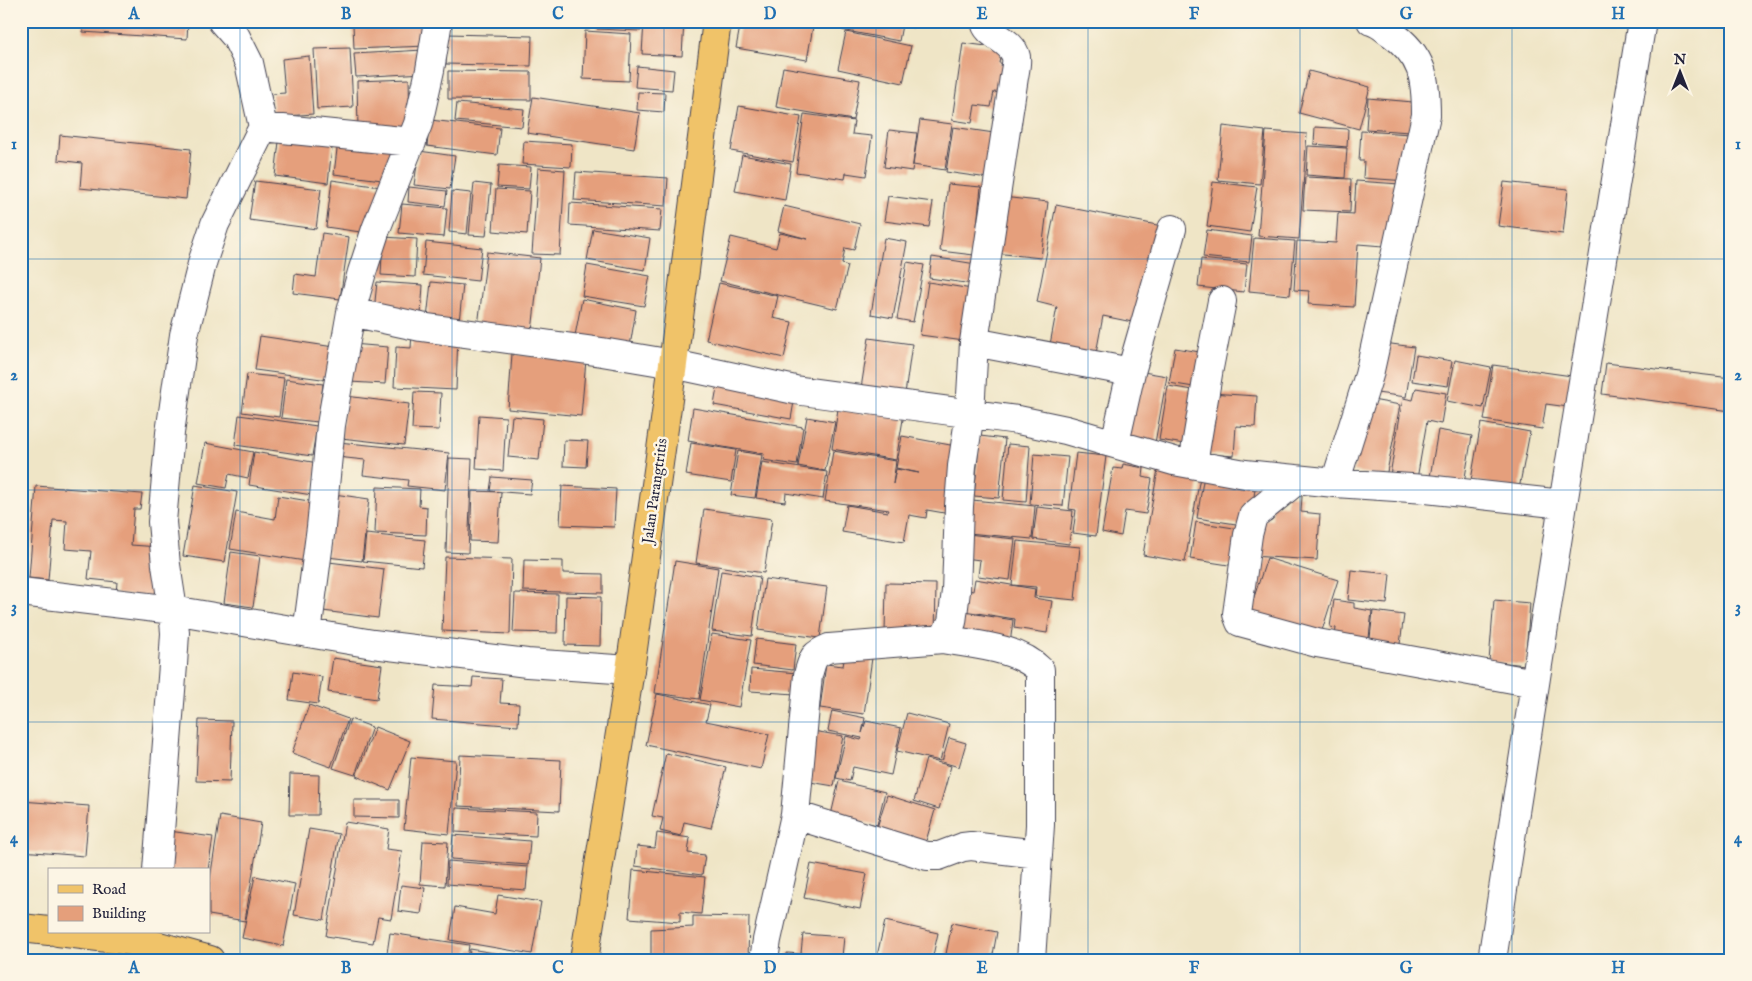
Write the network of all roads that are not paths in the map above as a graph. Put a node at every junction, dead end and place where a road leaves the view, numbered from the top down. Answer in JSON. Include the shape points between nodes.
{"nodes":[{"id":1,"x":222,"y":21,"type":"edge"},
{"id":2,"x":438,"y":21,"type":"edge"},
{"id":3,"x":717,"y":21,"type":"edge"},
{"id":4,"x":985,"y":21,"type":"edge"},
{"id":5,"x":1371,"y":21,"type":"edge"},
{"id":6,"x":1642,"y":21,"type":"edge"},
{"id":7,"x":263,"y":127,"type":"junction"},
{"id":8,"x":412,"y":142,"type":"junction"},
{"id":9,"x":1172,"y":229,"type":"dead end"},
{"id":10,"x":1222,"y":301,"type":"dead end"},
{"id":11,"x":351,"y":312,"type":"junction"},
{"id":12,"x":974,"y":342,"type":"junction"},
{"id":13,"x":673,"y":364,"type":"junction"},
{"id":14,"x":1131,"y":372,"type":"junction"},
{"id":15,"x":970,"y":413,"type":"junction"},
{"id":16,"x":1115,"y":443,"type":"junction"},
{"id":17,"x":1193,"y":464,"type":"junction"},
{"id":18,"x":1296,"y":480,"type":"junction"},
{"id":19,"x":1335,"y":483,"type":"junction"},
{"id":20,"x":1563,"y":504,"type":"junction"},
{"id":21,"x":21,"y":592,"type":"edge"},
{"id":22,"x":173,"y":610,"type":"junction"},
{"id":23,"x":307,"y":633,"type":"junction"},
{"id":24,"x":943,"y":639,"type":"junction"},
{"id":25,"x":630,"y":670,"type":"junction"},
{"id":26,"x":1535,"y":683,"type":"junction"},
{"id":27,"x":795,"y":815,"type":"junction"},
{"id":28,"x":1038,"y":854,"type":"junction"},
{"id":29,"x":157,"y":868,"type":"edge"},
{"id":30,"x":21,"y":928,"type":"edge"},
{"id":31,"x":48,"y":931,"type":"edge"},
{"id":32,"x":72,"y":934,"type":"edge"},
{"id":33,"x":146,"y":945,"type":"edge"},
{"id":34,"x":210,"y":960,"type":"edge"},
{"id":35,"x":584,"y":960,"type":"edge"},
{"id":36,"x":764,"y":960,"type":"edge"},
{"id":37,"x":1031,"y":960,"type":"edge"},
{"id":38,"x":1492,"y":960,"type":"edge"}],
"edges":[{"from":1,"to":7,"type":"street","via":[[236,37],[249,63]]},
{"from":2,"to":8,"type":"street"},
{"from":3,"to":13,"type":"main road","name":"Jalan Parangtritis"},
{"from":4,"to":12,"type":"street","via":[[992,33],[1005,40],[1016,56]]},
{"from":5,"to":19,"type":"street","via":[[1401,40],[1420,65],[1425,80],[1426,115],[1369,375]]},
{"from":6,"to":20,"type":"street"},
{"from":7,"to":8,"type":"street"},
{"from":7,"to":22,"type":"street","via":[[215,224],[184,335],[162,522]]},
{"from":8,"to":11,"type":"street","via":[[376,229]]},
{"from":9,"to":14,"type":"street"},
{"from":10,"to":17,"type":"street"},
{"from":11,"to":13,"type":"street","via":[[421,327]]},
{"from":11,"to":23,"type":"street","via":[[331,425]]},
{"from":12,"to":14,"type":"street"},
{"from":12,"to":15,"type":"street"},
{"from":13,"to":15,"type":"street","via":[[795,390]]},
{"from":13,"to":25,"type":"main road","name":"Jalan Parangtritis"},
{"from":14,"to":16,"type":"street"},
{"from":15,"to":16,"type":"street","via":[[1066,430]]},
{"from":15,"to":24,"type":"street","via":[[962,474],[956,591],[952,622]]},
{"from":16,"to":17,"type":"street"},
{"from":17,"to":18,"type":"street"},
{"from":18,"to":19,"type":"street"},
{"from":18,"to":26,"type":"street","via":[[1253,516],[1236,614],[1240,622],[1317,643]]},
{"from":19,"to":20,"type":"street"},
{"from":20,"to":26,"type":"street"},
{"from":21,"to":22,"type":"street"},
{"from":22,"to":23,"type":"street"},
{"from":22,"to":29,"type":"street","via":[[173,666]]},
{"from":23,"to":25,"type":"street","via":[[527,664]]},
{"from":24,"to":27,"type":"street","via":[[829,648],[816,653],[808,675]]},
{"from":24,"to":28,"type":"street","via":[[1015,654],[1040,670]]},
{"from":25,"to":35,"type":"main road","name":"Jalan Parangtritis"},
{"from":26,"to":38,"type":"street"},
{"from":27,"to":28,"type":"street","via":[[927,856],[939,856],[971,846]]},
{"from":27,"to":36,"type":"street"},
{"from":28,"to":37,"type":"street"},
{"from":30,"to":31,"type":"main road"},
{"from":32,"to":33,"type":"main road"},
{"from":33,"to":34,"type":"main road"}]}
